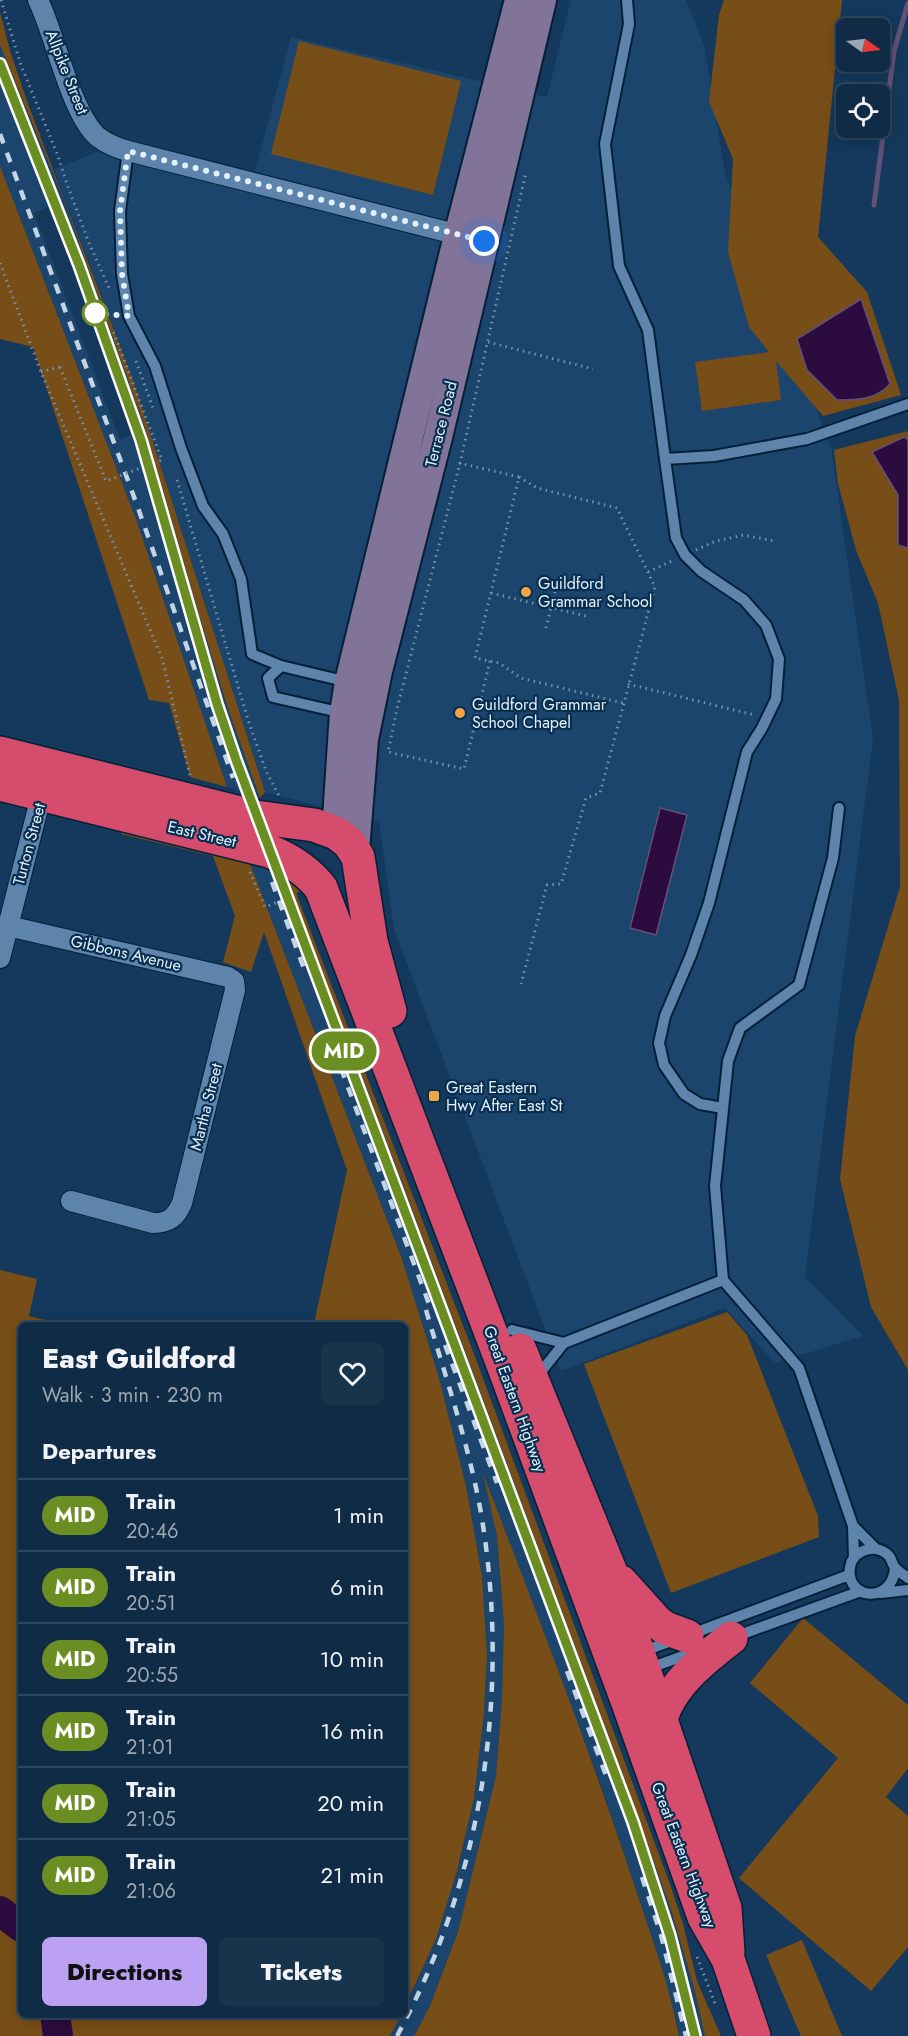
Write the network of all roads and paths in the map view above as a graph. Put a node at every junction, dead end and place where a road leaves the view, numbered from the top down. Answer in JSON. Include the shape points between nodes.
{"nodes":[{"id":1,"x":38,"y":0,"type":"edge"},
{"id":2,"x":519,"y":0,"type":"edge"},
{"id":3,"x":542,"y":0,"type":"edge"},
{"id":4,"x":627,"y":0,"type":"edge"},
{"id":5,"x":128,"y":151,"type":"junction"},
{"id":6,"x":526,"y":171,"type":"dead end"},
{"id":7,"x":471,"y":238,"type":"junction"},
{"id":8,"x":0,"y":263,"type":"edge"},
{"id":9,"x":113,"y":331,"type":"dead end"},
{"id":10,"x":488,"y":342,"type":"junction"},
{"id":11,"x":593,"y":369,"type":"dead end"},
{"id":12,"x":41,"y":372,"type":"junction"},
{"id":13,"x":908,"y":404,"type":"edge"},
{"id":14,"x":438,"y":437,"type":"junction"},
{"id":15,"x":664,"y":459,"type":"junction"},
{"id":16,"x":460,"y":463,"type":"junction"},
{"id":17,"x":519,"y":477,"type":"junction"},
{"id":18,"x":774,"y":541,"type":"dead end"},
{"id":19,"x":685,"y":555,"type":"junction"},
{"id":20,"x":648,"y":572,"type":"junction"},
{"id":21,"x":491,"y":592,"type":"junction"},
{"id":22,"x":555,"y":592,"type":"dead end"},
{"id":23,"x":552,"y":608,"type":"junction"},
{"id":24,"x":590,"y":617,"type":"dead end"},
{"id":25,"x":546,"y":628,"type":"dead end"},
{"id":26,"x":490,"y":661,"type":"junction"},
{"id":27,"x":281,"y":666,"type":"junction"},
{"id":28,"x":350,"y":682,"type":"junction"},
{"id":29,"x":628,"y":684,"type":"junction"},
{"id":30,"x":623,"y":703,"type":"junction"},
{"id":31,"x":344,"y":713,"type":"junction"},
{"id":32,"x":767,"y":718,"type":"junction"},
{"id":33,"x":0,"y":753,"type":"edge"},
{"id":34,"x":190,"y":775,"type":"dead end"},
{"id":35,"x":47,"y":781,"type":"junction"},
{"id":36,"x":0,"y":784,"type":"edge"},
{"id":37,"x":839,"y":808,"type":"dead end"},
{"id":38,"x":345,"y":841,"type":"junction"},
{"id":39,"x":248,"y":867,"type":"dead end"},
{"id":40,"x":302,"y":892,"type":"dead end"},
{"id":41,"x":8,"y":926,"type":"junction"},
{"id":42,"x":348,"y":956,"type":"junction"},
{"id":43,"x":0,"y":958,"type":"edge"},
{"id":44,"x":521,"y":984,"type":"dead end"},
{"id":45,"x":235,"y":990,"type":"joint"},
{"id":46,"x":723,"y":1108,"type":"junction"},
{"id":47,"x":71,"y":1201,"type":"dead end"},
{"id":48,"x":723,"y":1280,"type":"junction"},
{"id":49,"x":512,"y":1330,"type":"junction"},
{"id":50,"x":564,"y":1343,"type":"junction"},
{"id":51,"x":533,"y":1382,"type":"junction"},
{"id":52,"x":853,"y":1526,"type":"junction"},
{"id":53,"x":875,"y":1548,"type":"junction"},
{"id":54,"x":854,"y":1558,"type":"junction"},
{"id":55,"x":895,"y":1568,"type":"junction"},
{"id":56,"x":610,"y":1570,"type":"junction"},
{"id":57,"x":849,"y":1575,"type":"junction"},
{"id":58,"x":908,"y":1578,"type":"edge"},
{"id":59,"x":908,"y":1590,"type":"edge"},
{"id":60,"x":861,"y":1592,"type":"junction"},
{"id":61,"x":881,"y":1593,"type":"junction"},
{"id":62,"x":687,"y":1636,"type":"junction"},
{"id":63,"x":732,"y":1638,"type":"junction"},
{"id":64,"x":628,"y":1666,"type":"junction"},
{"id":65,"x":661,"y":1719,"type":"junction"},
{"id":66,"x":728,"y":1959,"type":"junction"},
{"id":67,"x":754,"y":2036,"type":"edge"}],
"edges":[{"from":1,"to":5,"type":"street","name":"Allpike Street","via":[[87,123],[104,141]]},
{"from":2,"to":7,"type":"street","name":"Terrace Road"},
{"from":3,"to":7,"type":"street","name":"Terrace Road"},
{"from":4,"to":15,"type":"lane","via":[[629,24],[605,144],[619,266],[648,330]]},
{"from":5,"to":7,"type":"street","name":"Allpike Street"},
{"from":5,"to":27,"type":"lane","via":[[120,211],[122,274],[129,316],[155,366],[203,506],[223,534],[241,579],[252,654]]},
{"from":6,"to":10,"type":"path"},
{"from":7,"to":14,"type":"street","name":"Terrace Road"},
{"from":7,"to":28,"type":"street","name":"Terrace Road"},
{"from":8,"to":12,"type":"path"},
{"from":9,"to":12,"type":"path","bridge":true,"via":[[162,460],[106,481],[60,367]]},
{"from":10,"to":11,"type":"path"},
{"from":10,"to":16,"type":"path"},
{"from":12,"to":34,"type":"path","via":[[162,658]]},
{"from":13,"to":15,"type":"lane","via":[[807,439],[714,456]]},
{"from":14,"to":16,"type":"path","via":[[445,439]]},
{"from":14,"to":38,"type":"street","name":"Terrace Road","via":[[378,671]]},
{"from":15,"to":19,"type":"lane","via":[[676,538]]},
{"from":16,"to":17,"type":"path"},
{"from":16,"to":26,"type":"path","via":[[388,752],[464,769]]},
{"from":17,"to":20,"type":"path","via":[[537,488],[617,508]]},
{"from":17,"to":21,"type":"path"},
{"from":18,"to":19,"type":"path","via":[[744,535],[716,541]]},
{"from":19,"to":20,"type":"path"},
{"from":19,"to":32,"type":"lane","via":[[701,571],[744,600],[766,625],[779,659],[776,699]]},
{"from":20,"to":29,"type":"path","via":[[656,587]]},
{"from":21,"to":23,"type":"path"},
{"from":21,"to":26,"type":"path","via":[[475,658]]},
{"from":22,"to":23,"type":"path"},
{"from":23,"to":24,"type":"path"},
{"from":23,"to":25,"type":"path"},
{"from":26,"to":30,"type":"path","via":[[521,678]]},
{"from":27,"to":28,"type":"lane"},
{"from":27,"to":31,"type":"lane","via":[[268,678],[273,697]]},
{"from":28,"to":31,"type":"street","name":"Terrace Road"},
{"from":29,"to":30,"type":"path"},
{"from":29,"to":32,"type":"path"},
{"from":30,"to":44,"type":"path","via":[[600,793],[586,798],[561,884],[547,885]]},
{"from":31,"to":38,"type":"street","name":"Terrace Road"},
{"from":32,"to":46,"type":"lane","via":[[747,752],[709,903],[665,1016],[659,1043],[664,1065],[684,1094],[700,1104]]},
{"from":33,"to":35,"type":"highway","name":"East Street"},
{"from":35,"to":36,"type":"highway","name":"East Street"},
{"from":35,"to":38,"type":"highway","name":"East Street","via":[[314,825]]},
{"from":35,"to":41,"type":"street","name":"Turton Street"},
{"from":35,"to":42,"type":"highway","name":"East Street","via":[[288,858],[321,888]]},
{"from":37,"to":46,"type":"lane","via":[[834,858],[799,985],[740,1028],[728,1061]]},
{"from":38,"to":42,"type":"highway","name":"Great Eastern Highway","via":[[337,867],[353,929]]},
{"from":38,"to":49,"type":"highway","name":"Great Eastern Highway","via":[[360,866],[376,964],[394,1026],[453,1191]]},
{"from":39,"to":40,"type":"path","via":[[265,907]]},
{"from":41,"to":43,"type":"street","name":"Turton Street"},
{"from":41,"to":45,"type":"street","name":"Gibbons Avenue","via":[[228,977],[234,981]]},
{"from":42,"to":64,"type":"highway","name":"Great Eastern Highway","via":[[502,1362]]},
{"from":45,"to":47,"type":"street","name":"Martha Street","via":[[178,1213],[171,1220],[153,1223]]},
{"from":46,"to":48,"type":"lane","via":[[715,1186]]},
{"from":48,"to":50,"type":"lane"},
{"from":48,"to":52,"type":"lane","via":[[799,1368]]},
{"from":49,"to":50,"type":"lane"},
{"from":49,"to":51,"type":"highway","name":"Great Eastern Highway"},
{"from":50,"to":51,"type":"lane"},
{"from":51,"to":56,"type":"highway","name":"Great Eastern Highway"},
{"from":52,"to":53,"type":"lane"},
{"from":52,"to":54,"type":"lane"},
{"from":53,"to":54,"type":"lane","via":[[865,1549]]},
{"from":53,"to":55,"type":"lane","via":[[890,1557]]},
{"from":54,"to":57,"type":"lane"},
{"from":55,"to":58,"type":"lane"},
{"from":55,"to":61,"type":"lane","via":[[889,1587]]},
{"from":56,"to":62,"type":"highway","via":[[657,1622]]},
{"from":56,"to":64,"type":"highway","name":"Great Eastern Highway"},
{"from":57,"to":60,"type":"lane"},
{"from":57,"to":62,"type":"lane"},
{"from":59,"to":61,"type":"lane"},
{"from":60,"to":61,"type":"lane"},
{"from":60,"to":63,"type":"lane"},
{"from":62,"to":64,"type":"lane"},
{"from":63,"to":64,"type":"lane"},
{"from":63,"to":65,"type":"highway","via":[[707,1656],[680,1685],[668,1700]]},
{"from":64,"to":65,"type":"highway","name":"Great Eastern Highway"},
{"from":64,"to":66,"type":"highway","name":"Great Eastern Highway","via":[[704,1917]]},
{"from":65,"to":66,"type":"highway","name":"Great Eastern Highway","via":[[725,1908]]},
{"from":66,"to":67,"type":"highway","name":"Great Eastern Highway"}]}
